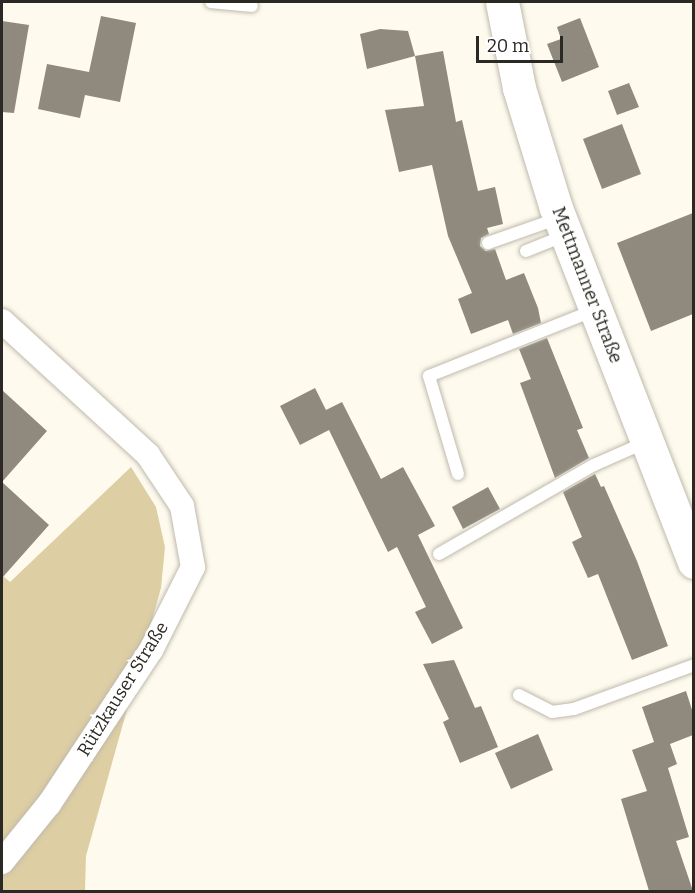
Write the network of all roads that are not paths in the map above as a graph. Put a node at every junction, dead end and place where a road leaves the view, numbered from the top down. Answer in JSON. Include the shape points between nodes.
{"nodes":[{"id":1,"x":210,"y":2,"type":"edge"},
{"id":2,"x":502,"y":2,"type":"edge"},
{"id":3,"x":252,"y":6,"type":"dead end"},
{"id":4,"x":563,"y":226,"type":"junction"},
{"id":5,"x":488,"y":243,"type":"dead end"},
{"id":6,"x":526,"y":251,"type":"dead end"},
{"id":7,"x":596,"y":309,"type":"junction"},
{"id":8,"x":2,"y":321,"type":"edge"},
{"id":9,"x":647,"y":441,"type":"junction"},
{"id":10,"x":458,"y":474,"type":"dead end"},
{"id":11,"x":439,"y":554,"type":"dead end"},
{"id":12,"x":693,"y":562,"type":"edge"},
{"id":13,"x":693,"y":665,"type":"edge"},
{"id":14,"x":519,"y":695,"type":"dead end"},
{"id":15,"x":2,"y":862,"type":"edge"}],
"edges":[{"from":1,"to":3,"type":"lane"},
{"from":2,"to":4,"type":"street","name":"Mettmanner Straße","via":[[519,88]]},
{"from":4,"to":5,"type":"lane"},
{"from":4,"to":6,"type":"lane"},
{"from":4,"to":7,"type":"street","name":"Mettmanner Straße"},
{"from":7,"to":9,"type":"street","name":"Mettmanner Straße"},
{"from":7,"to":10,"type":"lane","via":[[429,376]]},
{"from":8,"to":15,"type":"street","name":"Rützkauser Straße","via":[[148,455],[182,506],[194,567],[151,650],[49,804]]},
{"from":9,"to":11,"type":"lane","via":[[594,465]]},
{"from":9,"to":12,"type":"street","name":"Mettmanner Straße"},
{"from":13,"to":14,"type":"lane","via":[[574,709],[552,712]]}]}
